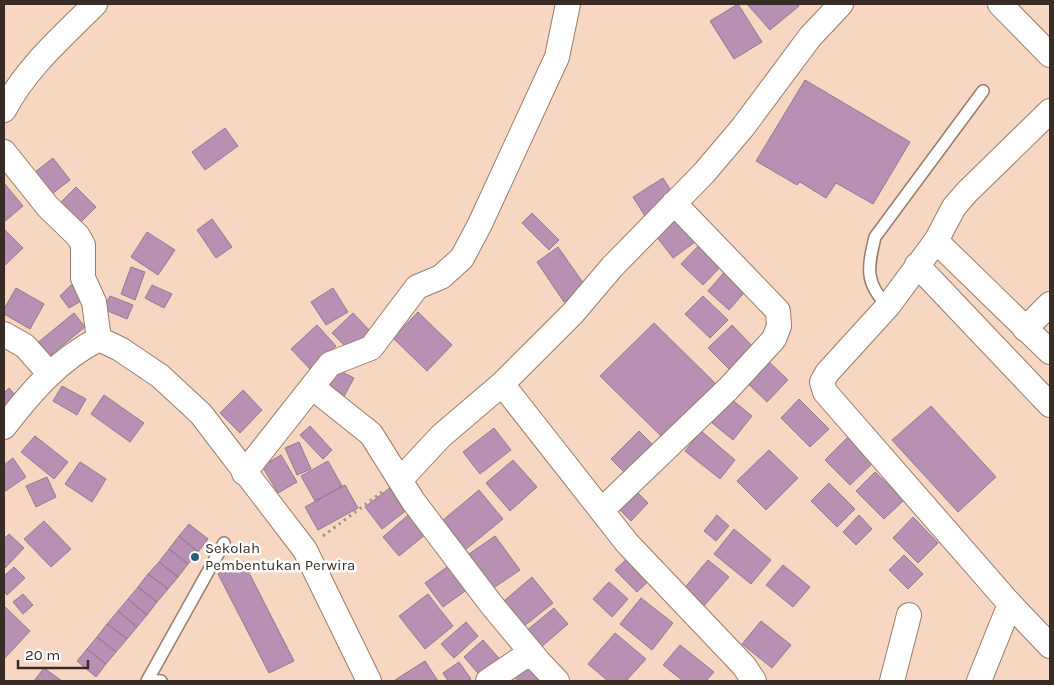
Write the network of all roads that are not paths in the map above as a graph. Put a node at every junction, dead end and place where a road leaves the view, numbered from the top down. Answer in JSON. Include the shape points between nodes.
{"nodes":[{"id":1,"x":95,"y":4,"type":"edge"},
{"id":2,"x":568,"y":4,"type":"edge"},
{"id":3,"x":841,"y":4,"type":"edge"},
{"id":4,"x":1000,"y":4,"type":"edge"},
{"id":5,"x":1050,"y":55,"type":"edge"},
{"id":6,"x":983,"y":91,"type":"dead end"},
{"id":7,"x":4,"y":110,"type":"edge"},
{"id":8,"x":1050,"y":111,"type":"edge"},
{"id":9,"x":4,"y":152,"type":"edge"},
{"id":10,"x":674,"y":203,"type":"junction"},
{"id":11,"x":936,"y":242,"type":"junction"},
{"id":12,"x":917,"y":265,"type":"junction"},
{"id":13,"x":1050,"y":304,"type":"edge"},
{"id":14,"x":888,"y":306,"type":"junction"},
{"id":15,"x":1025,"y":329,"type":"junction"},
{"id":16,"x":4,"y":334,"type":"edge"},
{"id":17,"x":99,"y":339,"type":"junction"},
{"id":18,"x":1050,"y":352,"type":"edge"},
{"id":19,"x":49,"y":374,"type":"junction"},
{"id":20,"x":502,"y":384,"type":"junction"},
{"id":21,"x":312,"y":387,"type":"junction"},
{"id":22,"x":1050,"y":405,"type":"edge"},
{"id":23,"x":4,"y":427,"type":"edge"},
{"id":24,"x":244,"y":473,"type":"junction"},
{"id":25,"x":401,"y":479,"type":"junction"},
{"id":26,"x":602,"y":510,"type":"junction"},
{"id":27,"x":224,"y":543,"type":"dead end"},
{"id":28,"x":1010,"y":604,"type":"junction"},
{"id":29,"x":909,"y":615,"type":"dead end"},
{"id":30,"x":1050,"y":646,"type":"edge"},
{"id":31,"x":531,"y":652,"type":"junction"},
{"id":32,"x":148,"y":681,"type":"edge"},
{"id":33,"x":161,"y":681,"type":"edge"},
{"id":34,"x":370,"y":681,"type":"edge"},
{"id":35,"x":488,"y":681,"type":"edge"},
{"id":36,"x":557,"y":681,"type":"edge"},
{"id":37,"x":754,"y":681,"type":"edge"},
{"id":38,"x":892,"y":681,"type":"edge"},
{"id":39,"x":979,"y":681,"type":"edge"}],
"edges":[{"from":1,"to":7,"type":"street","via":[[43,55]]},
{"from":2,"to":21,"type":"street","via":[[557,57],[462,258],[441,278],[417,287],[371,348],[330,364]]},
{"from":3,"to":10,"type":"street","via":[[810,37],[743,127]]},
{"from":4,"to":5,"type":"street"},
{"from":6,"to":14,"type":"lane","via":[[875,237],[869,279],[877,296]]},
{"from":8,"to":11,"type":"street","via":[[967,192],[954,207]]},
{"from":9,"to":17,"type":"street","via":[[83,245],[83,278],[94,302]]},
{"from":10,"to":20,"type":"street","via":[[573,313]]},
{"from":10,"to":26,"type":"street","via":[[778,311],[780,326],[774,339],[728,388]]},
{"from":11,"to":12,"type":"street"},
{"from":11,"to":15,"type":"street"},
{"from":12,"to":14,"type":"street"},
{"from":12,"to":22,"type":"street"},
{"from":13,"to":15,"type":"street"},
{"from":14,"to":28,"type":"street","via":[[827,373],[822,382],[825,392]]},
{"from":15,"to":18,"type":"street"},
{"from":16,"to":19,"type":"street","via":[[25,346]]},
{"from":17,"to":19,"type":"street"},
{"from":17,"to":24,"type":"street","via":[[160,376],[201,414]]},
{"from":19,"to":23,"type":"street"},
{"from":20,"to":25,"type":"street","via":[[441,436]]},
{"from":20,"to":26,"type":"street"},
{"from":21,"to":24,"type":"street"},
{"from":21,"to":25,"type":"street","via":[[371,434]]},
{"from":24,"to":34,"type":"street","via":[[304,550]]},
{"from":25,"to":31,"type":"street","via":[[419,509]]},
{"from":26,"to":37,"type":"street","via":[[627,543],[744,666]]},
{"from":27,"to":32,"type":"lane"},
{"from":28,"to":30,"type":"street"},
{"from":28,"to":39,"type":"street"},
{"from":29,"to":38,"type":"street"},
{"from":31,"to":35,"type":"street"},
{"from":31,"to":36,"type":"street"},
{"from":32,"to":33,"type":"lane"}]}
